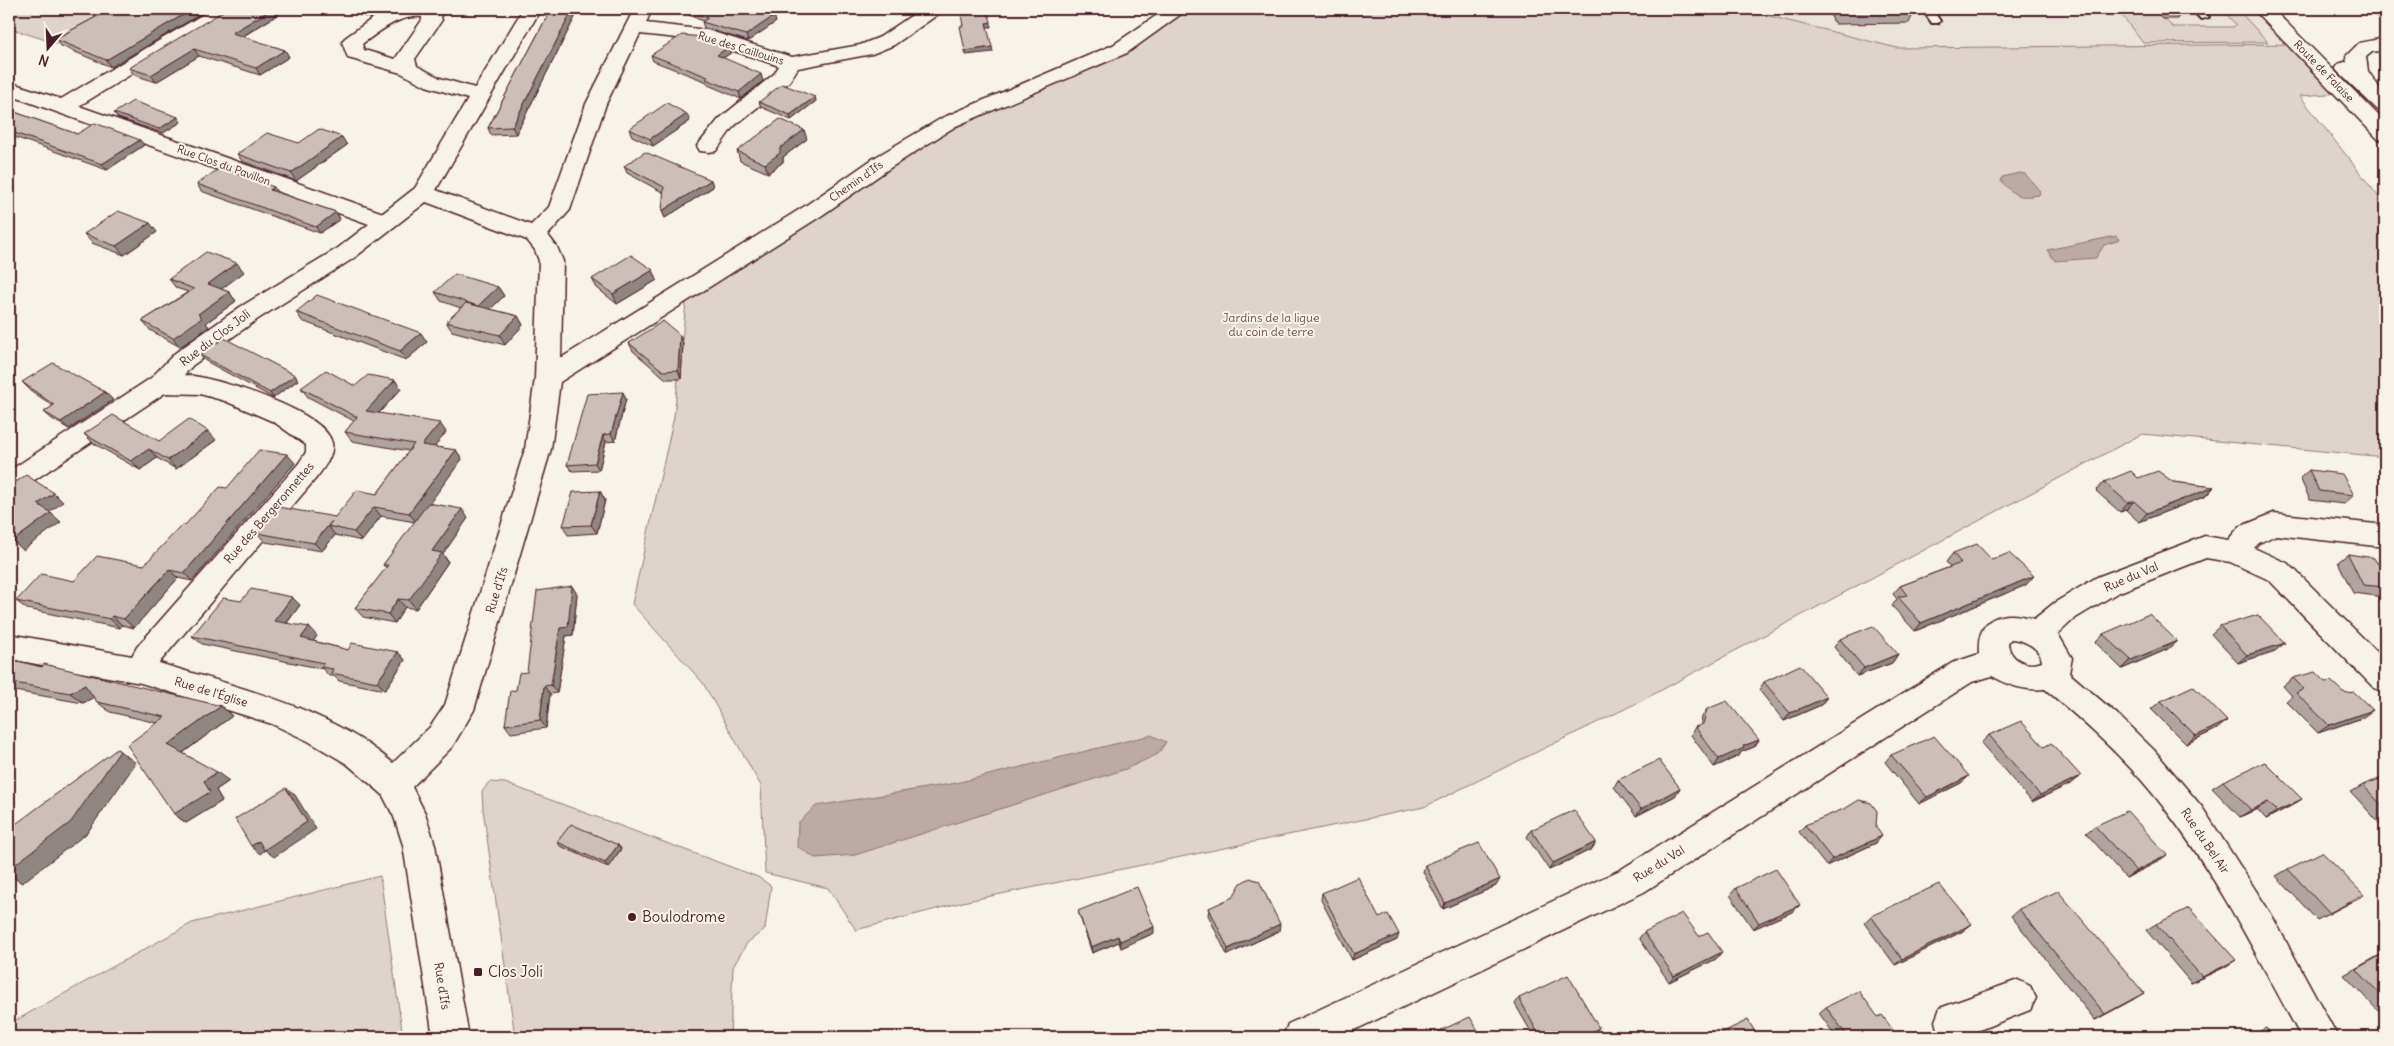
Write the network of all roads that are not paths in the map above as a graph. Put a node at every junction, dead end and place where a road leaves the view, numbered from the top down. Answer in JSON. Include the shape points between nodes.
{"nodes":[{"id":1,"x":225,"y":9,"type":"edge"},
{"id":2,"x":532,"y":9,"type":"edge"},
{"id":3,"x":643,"y":9,"type":"edge"},
{"id":4,"x":933,"y":9,"type":"edge"},
{"id":5,"x":1178,"y":9,"type":"edge"},
{"id":6,"x":1927,"y":9,"type":"edge"},
{"id":7,"x":2196,"y":9,"type":"edge"},
{"id":8,"x":2263,"y":9,"type":"edge"},
{"id":9,"x":2285,"y":9,"type":"edge"},
{"id":10,"x":2204,"y":17,"type":"dead end"},
{"id":11,"x":1936,"y":21,"type":"dead end"},
{"id":12,"x":632,"y":28,"type":"junction"},
{"id":13,"x":2380,"y":45,"type":"edge"},
{"id":14,"x":791,"y":63,"type":"junction"},
{"id":15,"x":408,"y":69,"type":"dead end"},
{"id":16,"x":9,"y":88,"type":"edge"},
{"id":17,"x":480,"y":96,"type":"junction"},
{"id":18,"x":2380,"y":101,"type":"edge"},
{"id":19,"x":63,"y":107,"type":"junction"},
{"id":20,"x":2385,"y":134,"type":"edge"},
{"id":21,"x":708,"y":146,"type":"dead end"},
{"id":22,"x":423,"y":193,"type":"junction"},
{"id":23,"x":386,"y":222,"type":"junction"},
{"id":24,"x":535,"y":235,"type":"junction"},
{"id":25,"x":548,"y":378,"type":"junction"},
{"id":26,"x":160,"y":384,"type":"junction"},
{"id":27,"x":9,"y":484,"type":"edge"},
{"id":28,"x":2385,"y":536,"type":"edge"},
{"id":29,"x":2234,"y":552,"type":"junction"},
{"id":30,"x":2037,"y":634,"type":"junction"},
{"id":31,"x":9,"y":647,"type":"edge"},
{"id":32,"x":1999,"y":661,"type":"junction"},
{"id":33,"x":141,"y":670,"type":"junction"},
{"id":34,"x":2050,"y":675,"type":"junction"},
{"id":35,"x":2385,"y":679,"type":"edge"},
{"id":36,"x":393,"y":784,"type":"junction"},
{"id":37,"x":2018,"y":998,"type":"dead end"},
{"id":38,"x":451,"y":1037,"type":"edge"},
{"id":39,"x":1301,"y":1037,"type":"edge"},
{"id":40,"x":1957,"y":1037,"type":"edge"},
{"id":41,"x":2320,"y":1037,"type":"edge"}],
"edges":[{"from":1,"to":19,"type":"street"},
{"from":2,"to":17,"type":"street"},
{"from":3,"to":12,"type":"street"},
{"from":4,"to":14,"type":"street","name":"Rue des Caillouins","via":[[887,41],[865,50]]},
{"from":5,"to":25,"type":"street","name":"Chemin d'Ifs","via":[[1120,49],[949,122],[882,162],[813,212]]},
{"from":6,"to":11,"type":"lane"},
{"from":7,"to":10,"type":"lane"},
{"from":8,"to":20,"type":"street","name":"Route de Falaise"},
{"from":9,"to":18,"type":"street","name":"Route de Falaise"},
{"from":12,"to":14,"type":"street","name":"Rue des Caillouins","via":[[707,36]]},
{"from":12,"to":24,"type":"street","via":[[596,104],[559,210]]},
{"from":13,"to":18,"type":"street","via":[[2361,50],[2355,60],[2358,71]]},
{"from":14,"to":21,"type":"street","name":"Rue des Caillouins","via":[[782,78],[726,122]]},
{"from":15,"to":17,"type":"street","via":[[433,82]]},
{"from":16,"to":19,"type":"street","name":"Rue Clos du Pavillon"},
{"from":17,"to":22,"type":"street"},
{"from":19,"to":23,"type":"street","name":"Rue Clos du Pavillon"},
{"from":22,"to":23,"type":"street","name":"Rue du Clos Joli"},
{"from":22,"to":24,"type":"street"},
{"from":23,"to":26,"type":"street","name":"Rue du Clos Joli","via":[[346,253],[248,312],[184,359]]},
{"from":24,"to":25,"type":"street","name":"Rue d'Ifs","via":[[546,247],[551,261]]},
{"from":25,"to":36,"type":"street","name":"Rue d'Ifs","via":[[538,449],[459,710],[441,737]]},
{"from":26,"to":27,"type":"street","name":"Rue du Clos Joli"},
{"from":26,"to":33,"type":"street","name":"Rue des Bergeronnettes","via":[[205,386],[249,399],[311,433],[319,442],[319,453],[308,470],[147,656]]},
{"from":28,"to":29,"type":"street","via":[[2274,524],[2249,535]]},
{"from":29,"to":30,"type":"street","name":"Rue du Val","via":[[2205,547],[2107,585],[2064,611]]},
{"from":29,"to":35,"type":"street","name":"Rue du Val","via":[[2279,572]]},
{"from":30,"to":32,"type":"street","via":[[2016,627],[1998,630],[1991,644]]},
{"from":30,"to":34,"type":"street","via":[[2056,656],[2055,670]]},
{"from":31,"to":33,"type":"street","name":"Rue de l'Église"},
{"from":32,"to":34,"type":"street","via":[[2025,677],[2034,679]]},
{"from":32,"to":39,"type":"street","name":"Rue du Val","via":[[1962,672],[1632,881]]},
{"from":33,"to":36,"type":"street","name":"Rue de l'Église","via":[[279,713],[319,731],[358,754]]},
{"from":34,"to":41,"type":"street","name":"Rue du Bel Air","via":[[2092,710],[2157,776],[2190,817],[2252,910]]},
{"from":36,"to":38,"type":"street","name":"Rue d'Ifs","via":[[409,813],[419,845]]},
{"from":37,"to":40,"type":"street","via":[[1953,1021]]}]}
